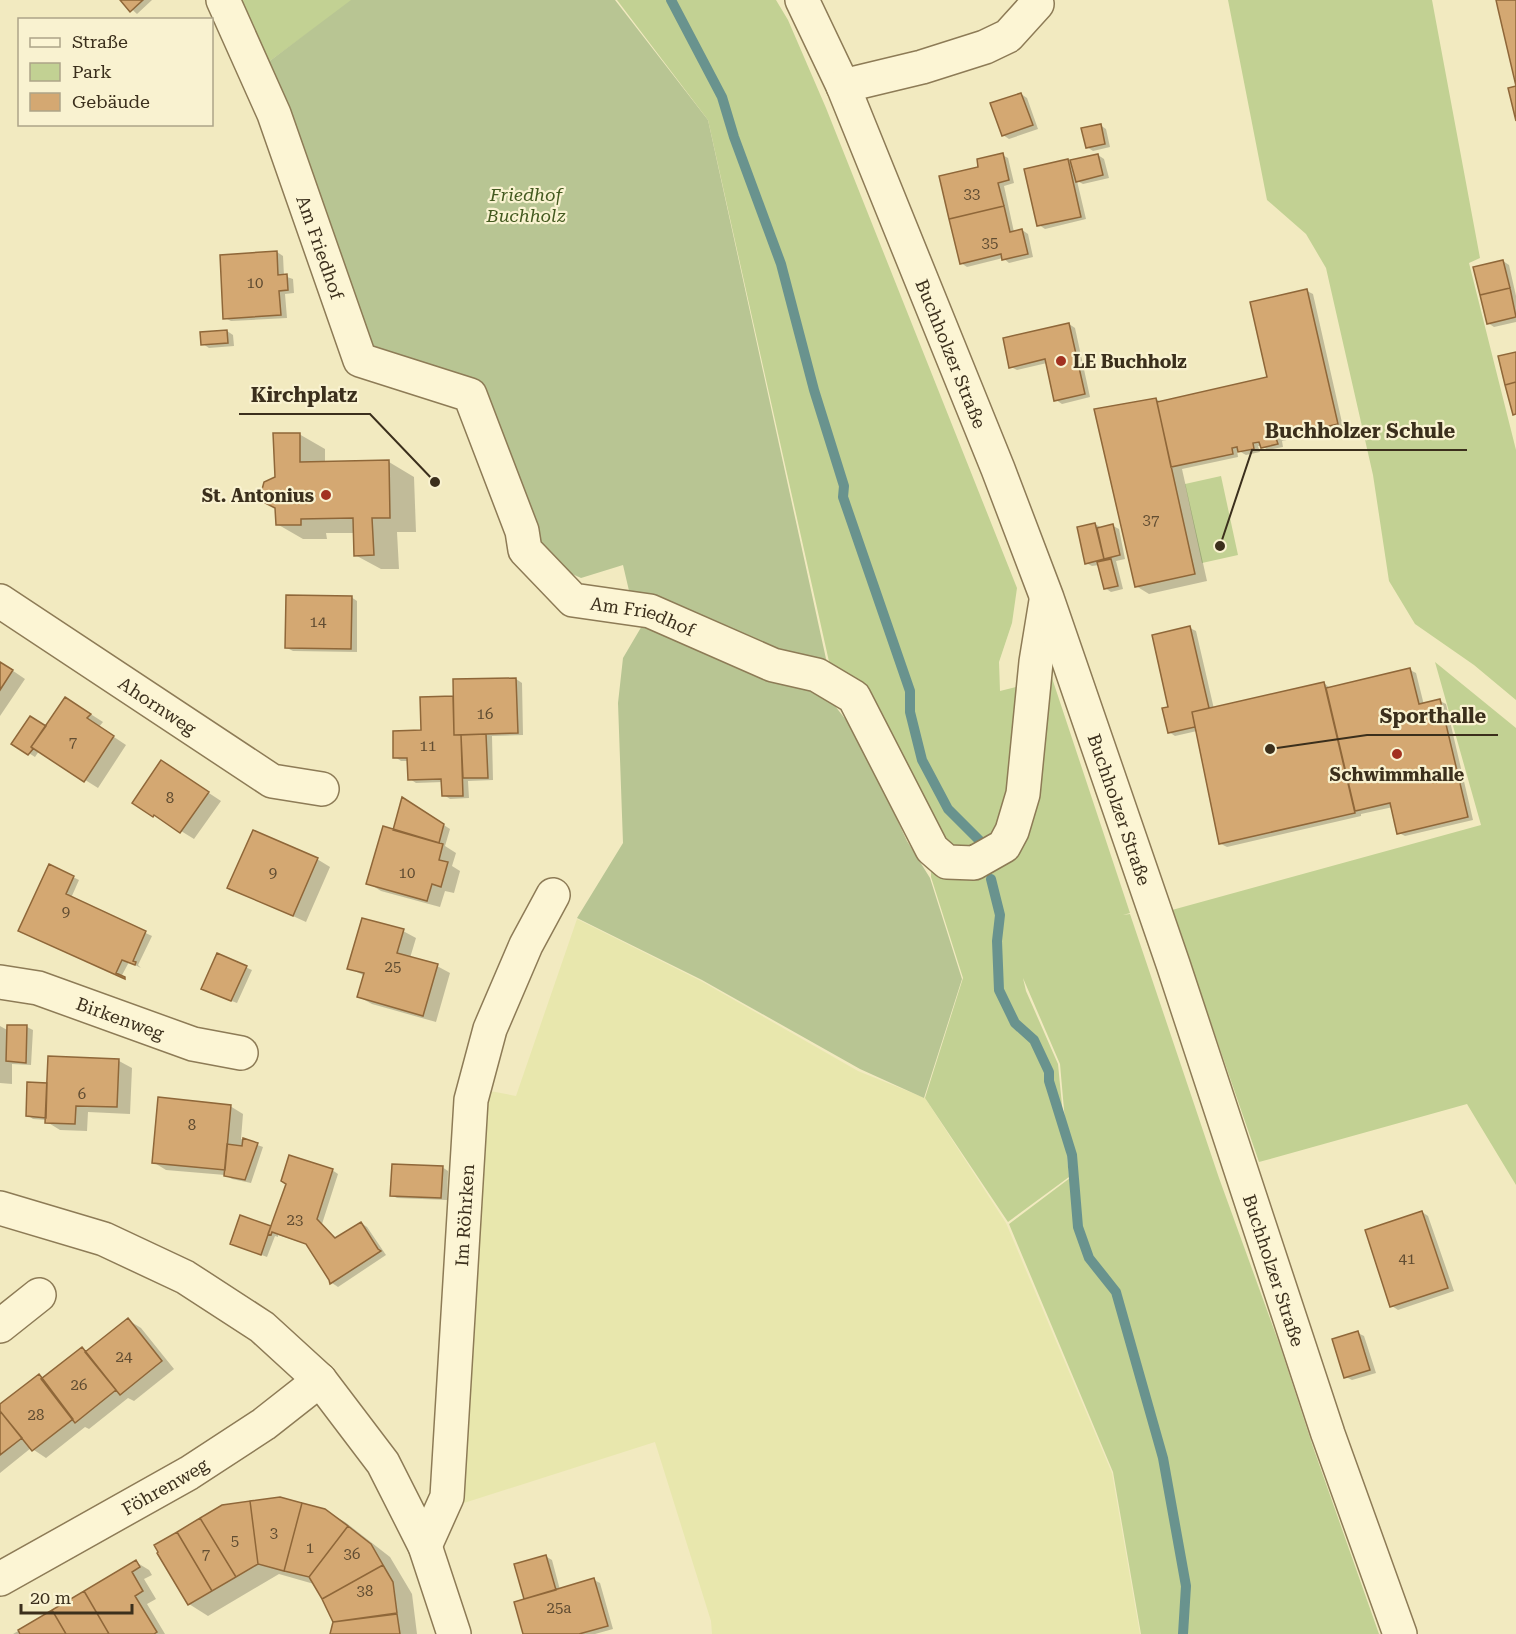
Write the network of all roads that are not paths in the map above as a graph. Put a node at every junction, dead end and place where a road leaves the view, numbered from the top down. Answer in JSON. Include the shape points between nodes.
{"nodes":[{"id":1,"x":223,"y":0,"type":"edge"},
{"id":2,"x":802,"y":0,"type":"edge"},
{"id":3,"x":1037,"y":4,"type":"dead end"},
{"id":4,"x":843,"y":86,"type":"junction"},
{"id":5,"x":1047,"y":598,"type":"junction"},
{"id":6,"x":0,"y":601,"type":"edge"},
{"id":7,"x":322,"y":789,"type":"dead end"},
{"id":8,"x":553,"y":895,"type":"dead end"},
{"id":9,"x":0,"y":982,"type":"edge"},
{"id":10,"x":241,"y":1053,"type":"dead end"},
{"id":11,"x":0,"y":1209,"type":"edge"},
{"id":12,"x":39,"y":1295,"type":"dead end"},
{"id":13,"x":0,"y":1326,"type":"edge"},
{"id":14,"x":320,"y":1380,"type":"junction"},
{"id":15,"x":425,"y":1546,"type":"junction"},
{"id":16,"x":0,"y":1579,"type":"edge"},
{"id":17,"x":454,"y":1634,"type":"edge"},
{"id":18,"x":1400,"y":1634,"type":"edge"}],
"edges":[{"from":1,"to":5,"type":"street","name":"Am Friedhof","via":[[274,114],[360,360],[470,395],[522,531],[525,550],[573,600],[650,611],[773,665],[817,675],[854,697],[932,849],[947,862],[974,863],[1004,846],[1012,831],[1023,794],[1036,662]]},
{"from":2,"to":4,"type":"street","name":"Buchholzer Straße"},
{"from":3,"to":4,"type":"street","via":[[1008,36],[993,43],[922,67]]},
{"from":4,"to":5,"type":"street","name":"Buchholzer Straße"},
{"from":5,"to":18,"type":"street","name":"Buchholzer Straße","via":[[1328,1434]]},
{"from":6,"to":7,"type":"street","name":"Ahornweg","via":[[272,781]]},
{"from":8,"to":15,"type":"street","name":"Im Röhrken","via":[[526,945],[490,1029],[471,1100],[447,1497]]},
{"from":9,"to":10,"type":"street","name":"Birkenweg","via":[[38,988],[193,1044]]},
{"from":11,"to":14,"type":"street","via":[[104,1239],[185,1277],[262,1327]]},
{"from":12,"to":13,"type":"street"},
{"from":14,"to":15,"type":"street","via":[[383,1463]]},
{"from":14,"to":16,"type":"street","name":"Föhrenweg","via":[[264,1424],[189,1473]]},
{"from":15,"to":17,"type":"street"}]}
